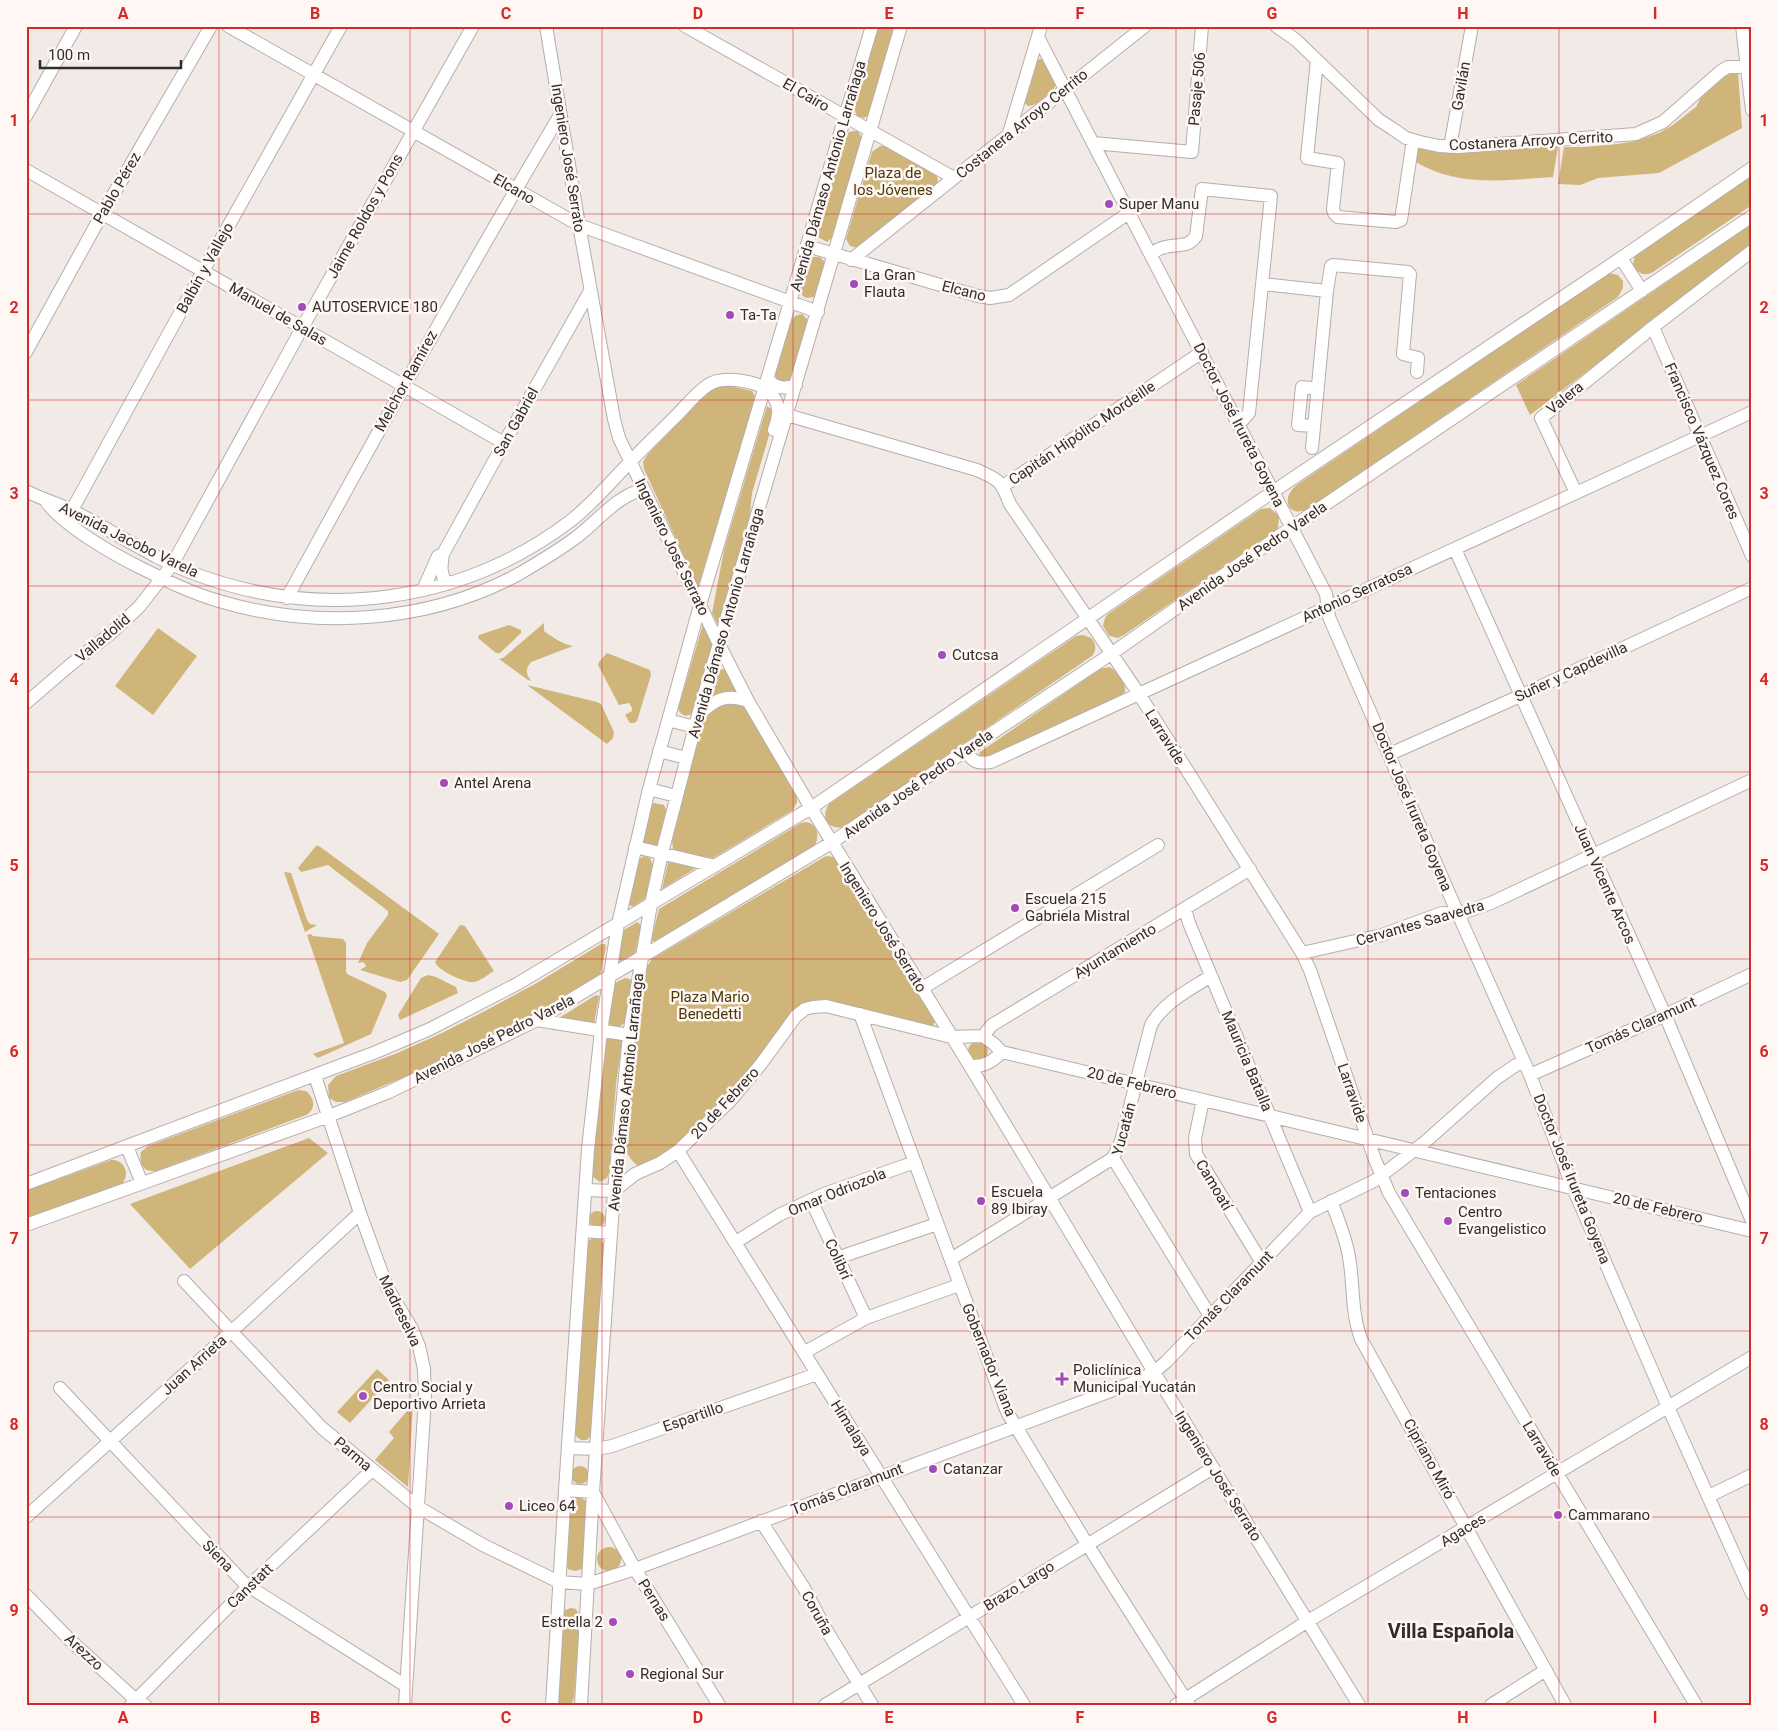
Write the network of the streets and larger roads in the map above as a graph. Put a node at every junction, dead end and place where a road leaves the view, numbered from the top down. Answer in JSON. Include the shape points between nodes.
{"nodes":[{"id":1,"x":76,"y":26,"type":"edge"},
{"id":2,"x":211,"y":26,"type":"edge"},
{"id":3,"x":228,"y":26,"type":"edge"},
{"id":4,"x":341,"y":26,"type":"edge"},
{"id":5,"x":474,"y":26,"type":"edge"},
{"id":6,"x":546,"y":26,"type":"edge"},
{"id":7,"x":685,"y":26,"type":"edge"},
{"id":8,"x":872,"y":26,"type":"edge"},
{"id":9,"x":901,"y":26,"type":"edge"},
{"id":10,"x":1146,"y":26,"type":"edge"},
{"id":11,"x":1202,"y":26,"type":"edge"},
{"id":12,"x":1276,"y":26,"type":"edge"},
{"id":13,"x":1472,"y":26,"type":"edge"},
{"id":14,"x":1742,"y":26,"type":"edge"},
{"id":15,"x":1040,"y":32,"type":"edge"},
{"id":16,"x":1748,"y":46,"type":"edge"},
{"id":17,"x":1317,"y":60,"type":"junction"},
{"id":18,"x":1747,"y":66,"type":"junction"},
{"id":19,"x":314,"y":75,"type":"junction"},
{"id":20,"x":1065,"y":90,"type":"junction"},
{"id":21,"x":1752,"y":110,"type":"edge"},
{"id":22,"x":560,"y":115,"type":"junction"},
{"id":23,"x":26,"y":116,"type":"edge"},
{"id":24,"x":845,"y":117,"type":"junction"},
{"id":25,"x":413,"y":131,"type":"junction"},
{"id":26,"x":871,"y":131,"type":"junction"},
{"id":27,"x":1009,"y":133,"type":"junction"},
{"id":28,"x":1413,"y":140,"type":"junction"},
{"id":29,"x":1093,"y":143,"type":"junction"},
{"id":30,"x":1450,"y":147,"type":"junction"},
{"id":31,"x":1752,"y":168,"type":"edge"},
{"id":32,"x":26,"y":170,"type":"edge"},
{"id":33,"x":954,"y":178,"type":"junction"},
{"id":34,"x":516,"y":190,"type":"junction"},
{"id":35,"x":1130,"y":212,"type":"junction"},
{"id":36,"x":102,"y":214,"type":"junction"},
{"id":37,"x":1752,"y":216,"type":"edge"},
{"id":38,"x":579,"y":225,"type":"junction"},
{"id":39,"x":807,"y":246,"type":"junction"},
{"id":40,"x":1752,"y":251,"type":"edge"},
{"id":41,"x":835,"y":254,"type":"junction"},
{"id":42,"x":1151,"y":254,"type":"junction"},
{"id":43,"x":1621,"y":258,"type":"junction"},
{"id":44,"x":851,"y":260,"type":"junction"},
{"id":45,"x":203,"y":271,"type":"junction"},
{"id":46,"x":1263,"y":284,"type":"junction"},
{"id":47,"x":590,"y":291,"type":"junction"},
{"id":48,"x":1327,"y":291,"type":"junction"},
{"id":49,"x":1642,"y":292,"type":"junction"},
{"id":50,"x":791,"y":302,"type":"junction"},
{"id":51,"x":818,"y":312,"type":"junction"},
{"id":52,"x":1653,"y":326,"type":"junction"},
{"id":53,"x":302,"y":328,"type":"junction"},
{"id":54,"x":26,"y":352,"type":"edge"},
{"id":55,"x":1202,"y":352,"type":"junction"},
{"id":56,"x":1417,"y":372,"type":"dead end"},
{"id":57,"x":766,"y":383,"type":"junction"},
{"id":58,"x":403,"y":385,"type":"junction"},
{"id":59,"x":796,"y":385,"type":"junction"},
{"id":60,"x":1752,"y":412,"type":"edge"},
{"id":61,"x":787,"y":415,"type":"junction"},
{"id":62,"x":1239,"y":424,"type":"junction"},
{"id":63,"x":1700,"y":436,"type":"junction"},
{"id":64,"x":504,"y":442,"type":"junction"},
{"id":65,"x":1312,"y":448,"type":"dead end"},
{"id":66,"x":630,"y":461,"type":"junction"},
{"id":67,"x":1003,"y":486,"type":"junction"},
{"id":68,"x":644,"y":490,"type":"junction"},
{"id":69,"x":26,"y":491,"type":"edge"},
{"id":70,"x":1274,"y":491,"type":"junction"},
{"id":71,"x":1576,"y":493,"type":"junction"},
{"id":72,"x":762,"y":499,"type":"junction"},
{"id":73,"x":45,"y":501,"type":"junction"},
{"id":74,"x":72,"y":510,"type":"junction"},
{"id":75,"x":1292,"y":527,"type":"junction"},
{"id":76,"x":1455,"y":549,"type":"junction"},
{"id":77,"x":443,"y":554,"type":"junction"},
{"id":78,"x":1752,"y":556,"type":"edge"},
{"id":79,"x":172,"y":565,"type":"junction"},
{"id":80,"x":162,"y":578,"type":"junction"},
{"id":81,"x":464,"y":579,"type":"junction"},
{"id":82,"x":447,"y":584,"type":"junction"},
{"id":83,"x":1752,"y":588,"type":"edge"},
{"id":84,"x":423,"y":590,"type":"junction"},
{"id":85,"x":468,"y":596,"type":"junction"},
{"id":86,"x":287,"y":598,"type":"junction"},
{"id":87,"x":346,"y":601,"type":"junction"},
{"id":88,"x":700,"y":605,"type":"junction"},
{"id":89,"x":1328,"y":606,"type":"junction"},
{"id":90,"x":347,"y":618,"type":"junction"},
{"id":91,"x":1088,"y":619,"type":"junction"},
{"id":92,"x":719,"y":644,"type":"junction"},
{"id":93,"x":1111,"y":654,"type":"junction"},
{"id":94,"x":1138,"y":694,"type":"junction"},
{"id":95,"x":1520,"y":696,"type":"junction"},
{"id":96,"x":748,"y":700,"type":"junction"},
{"id":97,"x":26,"y":703,"type":"edge"},
{"id":98,"x":668,"y":720,"type":"junction"},
{"id":99,"x":696,"y":721,"type":"junction"},
{"id":100,"x":659,"y":751,"type":"junction"},
{"id":101,"x":965,"y":751,"type":"junction"},
{"id":102,"x":1390,"y":754,"type":"junction"},
{"id":103,"x":686,"y":758,"type":"junction"},
{"id":104,"x":1752,"y":780,"type":"edge"},
{"id":105,"x":649,"y":790,"type":"junction"},
{"id":106,"x":676,"y":796,"type":"junction"},
{"id":107,"x":811,"y":808,"type":"junction"},
{"id":108,"x":831,"y":843,"type":"junction"},
{"id":109,"x":1158,"y":844,"type":"dead end"},
{"id":110,"x":635,"y":847,"type":"junction"},
{"id":111,"x":662,"y":853,"type":"junction"},
{"id":112,"x":1592,"y":856,"type":"junction"},
{"id":113,"x":715,"y":866,"type":"junction"},
{"id":114,"x":1250,"y":869,"type":"junction"},
{"id":115,"x":651,"y":904,"type":"junction"},
{"id":116,"x":1185,"y":909,"type":"junction"},
{"id":117,"x":1459,"y":914,"type":"junction"},
{"id":118,"x":618,"y":924,"type":"junction"},
{"id":119,"x":1302,"y":953,"type":"junction"},
{"id":120,"x":640,"y":959,"type":"junction"},
{"id":121,"x":1752,"y":974,"type":"edge"},
{"id":122,"x":1211,"y":976,"type":"junction"},
{"id":123,"x":609,"y":977,"type":"junction"},
{"id":124,"x":921,"y":989,"type":"junction"},
{"id":125,"x":860,"y":1014,"type":"junction"},
{"id":126,"x":1665,"y":1015,"type":"junction"},
{"id":127,"x":537,"y":1020,"type":"junction"},
{"id":128,"x":601,"y":1031,"type":"junction"},
{"id":129,"x":629,"y":1035,"type":"junction"},
{"id":130,"x":983,"y":1036,"type":"junction"},
{"id":131,"x":951,"y":1037,"type":"junction"},
{"id":132,"x":1002,"y":1052,"type":"junction"},
{"id":133,"x":1524,"y":1062,"type":"junction"},
{"id":134,"x":970,"y":1066,"type":"junction"},
{"id":135,"x":1530,"y":1075,"type":"junction"},
{"id":136,"x":315,"y":1076,"type":"junction"},
{"id":137,"x":1136,"y":1083,"type":"junction"},
{"id":138,"x":1203,"y":1100,"type":"junction"},
{"id":139,"x":328,"y":1116,"type":"junction"},
{"id":140,"x":1270,"y":1116,"type":"junction"},
{"id":141,"x":1368,"y":1139,"type":"junction"},
{"id":142,"x":127,"y":1147,"type":"junction"},
{"id":143,"x":678,"y":1151,"type":"junction"},
{"id":144,"x":1414,"y":1151,"type":"junction"},
{"id":145,"x":1113,"y":1158,"type":"junction"},
{"id":146,"x":915,"y":1162,"type":"junction"},
{"id":147,"x":1381,"y":1176,"type":"junction"},
{"id":148,"x":142,"y":1183,"type":"junction"},
{"id":149,"x":26,"y":1184,"type":"edge"},
{"id":150,"x":1573,"y":1188,"type":"junction"},
{"id":151,"x":586,"y":1190,"type":"junction"},
{"id":152,"x":614,"y":1191,"type":"junction"},
{"id":153,"x":1050,"y":1198,"type":"junction"},
{"id":154,"x":811,"y":1200,"type":"junction"},
{"id":155,"x":1331,"y":1201,"type":"junction"},
{"id":156,"x":1310,"y":1212,"type":"junction"},
{"id":157,"x":360,"y":1213,"type":"junction"},
{"id":158,"x":1752,"y":1221,"type":"edge"},
{"id":159,"x":937,"y":1224,"type":"junction"},
{"id":160,"x":26,"y":1225,"type":"edge"},
{"id":161,"x":583,"y":1231,"type":"junction"},
{"id":162,"x":1752,"y":1231,"type":"edge"},
{"id":163,"x":611,"y":1233,"type":"junction"},
{"id":164,"x":736,"y":1242,"type":"junction"},
{"id":165,"x":837,"y":1258,"type":"junction"},
{"id":166,"x":951,"y":1258,"type":"junction"},
{"id":167,"x":1262,"y":1263,"type":"junction"},
{"id":168,"x":184,"y":1280,"type":"dead end"},
{"id":169,"x":960,"y":1285,"type":"junction"},
{"id":170,"x":1210,"y":1316,"type":"junction"},
{"id":171,"x":866,"y":1318,"type":"junction"},
{"id":172,"x":231,"y":1332,"type":"junction"},
{"id":173,"x":805,"y":1352,"type":"junction"},
{"id":174,"x":1752,"y":1357,"type":"edge"},
{"id":175,"x":1154,"y":1372,"type":"junction"},
{"id":176,"x":817,"y":1374,"type":"junction"},
{"id":177,"x":60,"y":1388,"type":"dead end"},
{"id":178,"x":1668,"y":1406,"type":"junction"},
{"id":179,"x":1016,"y":1426,"type":"junction"},
{"id":180,"x":109,"y":1441,"type":"junction"},
{"id":181,"x":568,"y":1448,"type":"junction"},
{"id":182,"x":597,"y":1449,"type":"junction"},
{"id":183,"x":1213,"y":1468,"type":"junction"},
{"id":184,"x":372,"y":1470,"type":"junction"},
{"id":185,"x":1556,"y":1474,"type":"junction"},
{"id":186,"x":1752,"y":1475,"type":"edge"},
{"id":187,"x":881,"y":1476,"type":"junction"},
{"id":188,"x":565,"y":1490,"type":"junction"},
{"id":189,"x":593,"y":1492,"type":"junction"},
{"id":190,"x":1708,"y":1496,"type":"junction"},
{"id":191,"x":418,"y":1507,"type":"junction"},
{"id":192,"x":26,"y":1517,"type":"edge"},
{"id":193,"x":761,"y":1522,"type":"junction"},
{"id":194,"x":1467,"y":1527,"type":"junction"},
{"id":195,"x":1087,"y":1544,"type":"junction"},
{"id":196,"x":635,"y":1569,"type":"junction"},
{"id":197,"x":559,"y":1582,"type":"junction"},
{"id":198,"x":588,"y":1584,"type":"junction"},
{"id":199,"x":249,"y":1586,"type":"junction"},
{"id":200,"x":1750,"y":1587,"type":"edge"},
{"id":201,"x":26,"y":1595,"type":"edge"},
{"id":202,"x":970,"y":1618,"type":"junction"},
{"id":203,"x":1308,"y":1621,"type":"junction"},
{"id":204,"x":1546,"y":1670,"type":"junction"},
{"id":205,"x":859,"y":1684,"type":"junction"},
{"id":206,"x":406,"y":1686,"type":"junction"},
{"id":207,"x":138,"y":1703,"type":"edge"},
{"id":208,"x":1184,"y":1703,"type":"edge"},
{"id":209,"x":405,"y":1705,"type":"edge"},
{"id":210,"x":552,"y":1705,"type":"edge"},
{"id":211,"x":581,"y":1705,"type":"edge"},
{"id":212,"x":719,"y":1705,"type":"edge"},
{"id":213,"x":825,"y":1705,"type":"edge"},
{"id":214,"x":872,"y":1705,"type":"edge"},
{"id":215,"x":1024,"y":1705,"type":"edge"},
{"id":216,"x":1358,"y":1705,"type":"edge"},
{"id":217,"x":1491,"y":1705,"type":"edge"},
{"id":218,"x":1565,"y":1705,"type":"edge"},
{"id":219,"x":1696,"y":1705,"type":"edge"}],
"edges":[{"from":1,"to":23,"type":"street"},
{"from":2,"to":36,"type":"street","name":"Pablo Pérez"},
{"from":3,"to":19,"type":"street","name":"Elcano"},
{"from":4,"to":19,"type":"street","name":"Balbín y Vallejo"},
{"from":5,"to":25,"type":"street","name":"Jaime Roldos y Pons"},
{"from":6,"to":22,"type":"street","name":"Ingeniero José Serrato"},
{"from":7,"to":24,"type":"street","name":"El Cairo"},
{"from":8,"to":24,"type":"street","name":"Avenida Dámaso Antonio Larrañaga"},
{"from":9,"to":26,"type":"street","name":"Avenida Dámaso Antonio Larrañaga"},
{"from":10,"to":20,"type":"street","name":"Costanera Arroyo Cerrito"},
{"from":11,"to":29,"type":"street","name":"Pasaje 506","via":[[1192,152]]},
{"from":12,"to":17,"type":"street","name":"Costanera Arroyo Cerrito"},
{"from":13,"to":30,"type":"street","name":"Gavilán"},
{"from":14,"to":16,"type":"street"},
{"from":15,"to":20,"type":"street","name":"Doctor José Irureta Goyena"},
{"from":15,"to":27,"type":"street"},
{"from":16,"to":18,"type":"street"},
{"from":17,"to":28,"type":"street","name":"Costanera Arroyo Cerrito","via":[[1379,120]]},
{"from":17,"to":28,"type":"street","via":[[1307,158],[1338,163],[1333,208],[1336,215],[1401,220]]},
{"from":18,"to":21,"type":"street"},
{"from":18,"to":30,"type":"street","name":"Costanera Arroyo Cerrito","via":[[1728,67],[1721,71],[1663,122],[1636,134]]},
{"from":19,"to":25,"type":"street","name":"Elcano"},
{"from":19,"to":45,"type":"street","name":"Balbín y Vallejo"},
{"from":20,"to":27,"type":"street","name":"Costanera Arroyo Cerrito"},
{"from":20,"to":29,"type":"street","name":"Doctor José Irureta Goyena"},
{"from":22,"to":34,"type":"street","name":"Melchor Ramírez"},
{"from":22,"to":38,"type":"street","name":"Ingeniero José Serrato"},
{"from":24,"to":26,"type":"street","name":"El Cairo"},
{"from":24,"to":39,"type":"street","name":"Avenida Dámaso Antonio Larrañaga"},
{"from":25,"to":34,"type":"street","name":"Elcano"},
{"from":25,"to":53,"type":"street","name":"Jaime Roldos y Pons"},
{"from":26,"to":33,"type":"street","name":"El Cairo"},
{"from":26,"to":41,"type":"street","name":"Avenida Dámaso Antonio Larrañaga"},
{"from":27,"to":33,"type":"street","name":"Costanera Arroyo Cerrito"},
{"from":28,"to":30,"type":"street","name":"Costanera Arroyo Cerrito"},
{"from":29,"to":35,"type":"street","name":"Doctor José Irureta Goyena"},
{"from":31,"to":43,"type":"street"},
{"from":32,"to":36,"type":"street","name":"Manuel de Salas"},
{"from":33,"to":44,"type":"street","name":"Costanera Arroyo Cerrito"},
{"from":34,"to":38,"type":"street","name":"Elcano"},
{"from":34,"to":58,"type":"street","name":"Melchor Ramírez"},
{"from":35,"to":42,"type":"street","name":"Doctor José Irureta Goyena"},
{"from":35,"to":44,"type":"street","name":"Elcano","via":[[1009,296],[978,296]]},
{"from":36,"to":45,"type":"street","name":"Manuel de Salas"},
{"from":36,"to":54,"type":"street","name":"Pablo Pérez"},
{"from":37,"to":49,"type":"street","name":"Avenida José Pedro Varela"},
{"from":38,"to":47,"type":"street","name":"Ingeniero José Serrato"},
{"from":38,"to":50,"type":"street","name":"Elcano"},
{"from":39,"to":41,"type":"street","name":"Elcano"},
{"from":39,"to":50,"type":"street","name":"Avenida Dámaso Antonio Larrañaga"},
{"from":40,"to":52,"type":"street"},
{"from":41,"to":44,"type":"street","name":"Elcano"},
{"from":41,"to":51,"type":"street","name":"Avenida Dámaso Antonio Larrañaga"},
{"from":42,"to":46,"type":"street","via":[[1163,247],[1182,246],[1193,240],[1202,189],[1271,196]]},
{"from":42,"to":55,"type":"street","name":"Doctor José Irureta Goyena"},
{"from":43,"to":49,"type":"street"},
{"from":43,"to":70,"type":"street"},
{"from":45,"to":53,"type":"street","name":"Manuel de Salas"},
{"from":45,"to":74,"type":"street","name":"Balbín y Vallejo"},
{"from":46,"to":48,"type":"street"},
{"from":46,"to":62,"type":"street","via":[[1249,414]]},
{"from":47,"to":64,"type":"street","name":"San Gabriel"},
{"from":47,"to":66,"type":"street","name":"Ingeniero José Serrato","via":[[614,418]]},
{"from":48,"to":56,"type":"street","via":[[1330,266],[1333,265],[1408,272],[1403,354],[1418,358]]},
{"from":48,"to":65,"type":"street"},
{"from":49,"to":75,"type":"street","name":"Avenida José Pedro Varela"},
{"from":50,"to":51,"type":"street","name":"Elcano"},
{"from":50,"to":57,"type":"street","name":"Avenida Dámaso Antonio Larrañaga"},
{"from":51,"to":59,"type":"street","name":"Avenida Dámaso Antonio Larrañaga"},
{"from":52,"to":63,"type":"street","name":"Francisco Vázquez Cores"},
{"from":52,"to":71,"type":"street","name":"Valera","via":[[1541,418]]},
{"from":53,"to":58,"type":"street","name":"Manuel de Salas"},
{"from":53,"to":79,"type":"street","name":"Jaime Roldos y Pons"},
{"from":55,"to":62,"type":"street","name":"Doctor José Irureta Goyena"},
{"from":55,"to":67,"type":"street","name":"Capitán Hipólito Mordeille"},
{"from":57,"to":59,"type":"street","name":"Avenida Jacobo Varela","via":[[784,388]]},
{"from":57,"to":66,"type":"street","name":"Avenida Jacobo Varela","via":[[726,379],[710,384]]},
{"from":57,"to":72,"type":"street","via":[[779,411],[758,485]]},
{"from":57,"to":88,"type":"street","name":"Avenida Dámaso Antonio Larrañaga"},
{"from":58,"to":64,"type":"street","name":"Manuel de Salas"},
{"from":58,"to":86,"type":"street","name":"Melchor Ramírez"},
{"from":59,"to":61,"type":"street","name":"Avenida Dámaso Antonio Larrañaga"},
{"from":60,"to":63,"type":"street","name":"Antonio Serratosa"},
{"from":61,"to":67,"type":"street","name":"Capitán Hipólito Mordeille","via":[[977,470]]},
{"from":61,"to":72,"type":"street","name":"Avenida Dámaso Antonio Larrañaga"},
{"from":62,"to":70,"type":"street","name":"Doctor José Irureta Goyena"},
{"from":63,"to":71,"type":"street","name":"Antonio Serratosa"},
{"from":63,"to":78,"type":"street","name":"Francisco Vázquez Cores"},
{"from":64,"to":77,"type":"street","name":"San Gabriel"},
{"from":66,"to":68,"type":"street","name":"Ingeniero José Serrato"},
{"from":66,"to":81,"type":"street","name":"Avenida Jacobo Varela","via":[[610,485],[571,521],[515,556]]},
{"from":67,"to":91,"type":"street","name":"Larravide","via":[[1010,504]]},
{"from":68,"to":85,"type":"street","name":"Avenida Jacobo Varela","via":[[617,502],[575,539],[552,554]]},
{"from":68,"to":88,"type":"street","name":"Ingeniero José Serrato"},
{"from":69,"to":73,"type":"street","name":"Avenida Jacobo Varela"},
{"from":70,"to":75,"type":"street","name":"Doctor José Irureta Goyena"},
{"from":70,"to":91,"type":"street"},
{"from":71,"to":76,"type":"street","name":"Antonio Serratosa"},
{"from":72,"to":92,"type":"street","name":"Avenida Dámaso Antonio Larrañaga"},
{"from":73,"to":74,"type":"street","name":"Avenida Jacobo Varela"},
{"from":73,"to":80,"type":"street","name":"Avenida Jacobo Varela","via":[[112,554]]},
{"from":74,"to":79,"type":"street","name":"Avenida Jacobo Varela"},
{"from":75,"to":89,"type":"street","name":"Doctor José Irureta Goyena","via":[[1326,594]]},
{"from":75,"to":93,"type":"street","name":"Avenida José Pedro Varela"},
{"from":76,"to":89,"type":"street","name":"Antonio Serratosa"},
{"from":76,"to":95,"type":"street","name":"Juan Vicente Arcos"},
{"from":77,"to":82,"type":"street","name":"San Gabriel","via":[[440,568]]},
{"from":77,"to":84,"type":"street","name":"San Gabriel","via":[[438,556]]},
{"from":79,"to":80,"type":"street","name":"Valladolid"},
{"from":79,"to":86,"type":"street","name":"Avenida Jacobo Varela","via":[[233,587]]},
{"from":80,"to":90,"type":"street","name":"Avenida Jacobo Varela","via":[[210,598],[249,609]]},
{"from":80,"to":97,"type":"street","name":"Valladolid","via":[[111,633]]},
{"from":81,"to":82,"type":"street","name":"Avenida Jacobo Varela"},
{"from":81,"to":85,"type":"street"},
{"from":82,"to":84,"type":"street","name":"Avenida Jacobo Varela"},
{"from":83,"to":95,"type":"street","name":"Suñer y Capdevilla"},
{"from":84,"to":87,"type":"street","name":"Avenida Jacobo Varela"},
{"from":85,"to":90,"type":"street","name":"Avenida Jacobo Varela","via":[[420,609]]},
{"from":86,"to":87,"type":"street","name":"Avenida Jacobo Varela"},
{"from":87,"to":90,"type":"street"},
{"from":88,"to":92,"type":"street","name":"Ingeniero José Serrato"},
{"from":88,"to":98,"type":"street","name":"Avenida Dámaso Antonio Larrañaga"},
{"from":89,"to":94,"type":"street","name":"Antonio Serratosa"},
{"from":89,"to":102,"type":"street","name":"Doctor José Irureta Goyena"},
{"from":91,"to":93,"type":"street","name":"Larravide"},
{"from":91,"to":107,"type":"street"},
{"from":92,"to":96,"type":"street","name":"Ingeniero José Serrato"},
{"from":92,"to":99,"type":"street","name":"Avenida Dámaso Antonio Larrañaga"},
{"from":93,"to":94,"type":"street","name":"Larravide"},
{"from":93,"to":101,"type":"street","name":"Avenida José Pedro Varela"},
{"from":94,"to":101,"type":"street","name":"Antonio Serratosa","via":[[991,762],[979,764]]},
{"from":94,"to":114,"type":"street","name":"Larravide"},
{"from":95,"to":102,"type":"street","name":"Suñer y Capdevilla"},
{"from":95,"to":112,"type":"street","name":"Juan Vicente Arcos"},
{"from":96,"to":99,"type":"street","via":[[724,698],[713,702]]},
{"from":96,"to":107,"type":"street","name":"Ingeniero José Serrato"},
{"from":98,"to":99,"type":"street"},
{"from":98,"to":100,"type":"street","name":"Avenida Dámaso Antonio Larrañaga"},
{"from":99,"to":103,"type":"street","name":"Avenida Dámaso Antonio Larrañaga"},
{"from":100,"to":103,"type":"street"},
{"from":100,"to":105,"type":"street","name":"Avenida Dámaso Antonio Larrañaga"},
{"from":101,"to":108,"type":"street","name":"Avenida José Pedro Varela"},
{"from":102,"to":117,"type":"street","name":"Doctor José Irureta Goyena"},
{"from":103,"to":106,"type":"street","name":"Avenida Dámaso Antonio Larrañaga"},
{"from":104,"to":112,"type":"street","name":"Cervantes Saavedra"},
{"from":105,"to":106,"type":"street"},
{"from":105,"to":110,"type":"street","name":"Avenida Dámaso Antonio Larrañaga"},
{"from":106,"to":111,"type":"street","name":"Avenida Dámaso Antonio Larrañaga"},
{"from":107,"to":108,"type":"street","name":"Ingeniero José Serrato"},
{"from":107,"to":113,"type":"street"},
{"from":108,"to":120,"type":"street","name":"Avenida José Pedro Varela"},
{"from":108,"to":124,"type":"street","name":"Ingeniero José Serrato"},
{"from":109,"to":124,"type":"street"},
{"from":110,"to":111,"type":"street"},
{"from":110,"to":118,"type":"street","name":"Avenida Dámaso Antonio Larrañaga"},
{"from":111,"to":113,"type":"street"},
{"from":111,"to":115,"type":"street","name":"Avenida Dámaso Antonio Larrañaga"},
{"from":112,"to":117,"type":"street","name":"Cervantes Saavedra","via":[[1491,903]]},
{"from":112,"to":126,"type":"street","name":"Juan Vicente Arcos"},
{"from":113,"to":115,"type":"street"},
{"from":114,"to":116,"type":"street","name":"Ayuntamiento"},
{"from":114,"to":119,"type":"street","name":"Larravide"},
{"from":115,"to":118,"type":"street"},
{"from":115,"to":120,"type":"street","name":"Avenida Dámaso Antonio Larrañaga"},
{"from":116,"to":122,"type":"street","name":"Mauricia Batalla"},
{"from":116,"to":130,"type":"street","name":"Ayuntamiento","via":[[992,1025]]},
{"from":117,"to":119,"type":"street","name":"Cervantes Saavedra","via":[[1442,913],[1382,934]]},
{"from":117,"to":133,"type":"street","name":"Doctor José Irureta Goyena"},
{"from":118,"to":123,"type":"street","name":"Avenida Dámaso Antonio Larrañaga"},
{"from":118,"to":136,"type":"street","via":[[482,1004]]},
{"from":119,"to":141,"type":"street","name":"Larravide"},
{"from":120,"to":123,"type":"street","name":"Avenida José Pedro Varela"},
{"from":120,"to":129,"type":"street","name":"Avenida Dámaso Antonio Larrañaga"},
{"from":121,"to":126,"type":"street","name":"Tomás Claramunt"},
{"from":122,"to":137,"type":"street","name":"Yucatán","via":[[1156,1015]]},
{"from":122,"to":140,"type":"street","name":"Mauricia Batalla"},
{"from":123,"to":127,"type":"street","name":"Avenida José Pedro Varela"},
{"from":123,"to":128,"type":"street","name":"Avenida Dámaso Antonio Larrañaga"},
{"from":124,"to":131,"type":"street","name":"Ingeniero José Serrato"},
{"from":125,"to":131,"type":"street","name":"20 de Febrero"},
{"from":125,"to":143,"type":"street","name":"20 de Febrero","via":[[826,1006],[813,1007],[796,1016],[731,1100]]},
{"from":125,"to":146,"type":"street","name":"Gobernador Viana"},
{"from":126,"to":135,"type":"street","name":"Tomás Claramunt"},
{"from":126,"to":158,"type":"street","name":"Juan Vicente Arcos"},
{"from":127,"to":128,"type":"street"},
{"from":127,"to":139,"type":"street","name":"Avenida José Pedro Varela","via":[[389,1092]]},
{"from":128,"to":129,"type":"street"},
{"from":128,"to":151,"type":"street","name":"Avenida Dámaso Antonio Larrañaga"},
{"from":129,"to":152,"type":"street","name":"Avenida Dámaso Antonio Larrañaga"},
{"from":130,"to":131,"type":"street","name":"20 de Febrero"},
{"from":130,"to":132,"type":"street","name":"20 de Febrero"},
{"from":131,"to":134,"type":"street","name":"Ingeniero José Serrato"},
{"from":132,"to":134,"type":"street","via":[[986,1064]]},
{"from":132,"to":137,"type":"street","name":"20 de Febrero"},
{"from":133,"to":135,"type":"street","name":"Doctor José Irureta Goyena"},
{"from":133,"to":144,"type":"street","name":"Tomás Claramunt","via":[[1497,1078]]},
{"from":134,"to":153,"type":"street","name":"Ingeniero José Serrato"},
{"from":135,"to":150,"type":"street","name":"Doctor José Irureta Goyena"},
{"from":136,"to":139,"type":"street","name":"Madreselva"},
{"from":136,"to":142,"type":"street"},
{"from":137,"to":138,"type":"street","name":"20 de Febrero"},
{"from":137,"to":145,"type":"street","name":"Yucatán"},
{"from":138,"to":140,"type":"street","name":"20 de Febrero"},
{"from":138,"to":167,"type":"street","name":"Camoatí","via":[[1194,1138],[1196,1154]]},
{"from":139,"to":148,"type":"street","name":"Avenida José Pedro Varela"},
{"from":139,"to":157,"type":"street","name":"Madreselva"},
{"from":140,"to":141,"type":"street","name":"20 de Febrero"},
{"from":140,"to":156,"type":"street","name":"Mauricia Batalla"},
{"from":141,"to":144,"type":"street","name":"20 de Febrero"},
{"from":141,"to":147,"type":"street","name":"Larravide"},
{"from":142,"to":148,"type":"street"},
{"from":142,"to":149,"type":"street"},
{"from":143,"to":152,"type":"street","name":"20 de Febrero","via":[[635,1174]]},
{"from":143,"to":164,"type":"street","name":"Himalaya"},
{"from":144,"to":147,"type":"street","name":"Tomás Claramunt"},
{"from":144,"to":150,"type":"street","name":"20 de Febrero"},
{"from":145,"to":153,"type":"street"},
{"from":145,"to":170,"type":"street","name":"Yucatán"},
{"from":146,"to":154,"type":"street","name":"Omar Odriozola"},
{"from":146,"to":159,"type":"street","name":"Gobernador Viana"},
{"from":147,"to":155,"type":"street","name":"Tomás Claramunt"},
{"from":147,"to":185,"type":"street","name":"Larravide"},
{"from":148,"to":160,"type":"street","name":"Avenida José Pedro Varela"},
{"from":150,"to":162,"type":"street","name":"20 de Febrero"},
{"from":150,"to":178,"type":"street","name":"Doctor José Irureta Goyena"},
{"from":151,"to":152,"type":"street"},
{"from":151,"to":161,"type":"street","name":"Avenida Dámaso Antonio Larrañaga"},
{"from":152,"to":163,"type":"street","name":"Avenida Dámaso Antonio Larrañaga"},
{"from":153,"to":166,"type":"street"},
{"from":153,"to":175,"type":"street","name":"Ingeniero José Serrato"},
{"from":154,"to":164,"type":"street","name":"Omar Odriozola","via":[[779,1215]]},
{"from":154,"to":165,"type":"street","name":"Colibrí"},
{"from":155,"to":156,"type":"street","name":"Tomás Claramunt"},
{"from":155,"to":194,"type":"street","name":"Cipriano Miró","via":[[1349,1258],[1353,1307],[1361,1339]]},
{"from":156,"to":167,"type":"street","name":"Tomás Claramunt"},
{"from":157,"to":172,"type":"street","name":"Juan Arrieta"},
{"from":157,"to":191,"type":"street","name":"Madreselva","via":[[387,1287],[419,1346],[424,1369]]},
{"from":159,"to":165,"type":"street"},
{"from":159,"to":166,"type":"street","name":"Gobernador Viana"},
{"from":161,"to":163,"type":"street","name":"Avenida Dámaso Antonio Larrañaga"},
{"from":161,"to":181,"type":"street","name":"Avenida Dámaso Antonio Larrañaga"},
{"from":163,"to":182,"type":"street","name":"Avenida Dámaso Antonio Larrañaga"},
{"from":164,"to":173,"type":"street","name":"Himalaya"},
{"from":165,"to":171,"type":"street","name":"Colibrí"},
{"from":166,"to":169,"type":"street","name":"Gobernador Viana"},
{"from":167,"to":170,"type":"street","name":"Tomás Claramunt"},
{"from":168,"to":172,"type":"street","name":"Parma"},
{"from":169,"to":171,"type":"street"},
{"from":169,"to":179,"type":"street","name":"Gobernador Viana","via":[[1007,1412]]},
{"from":170,"to":175,"type":"street","name":"Tomás Claramunt"},
{"from":171,"to":173,"type":"street"},
{"from":172,"to":180,"type":"street","name":"Juan Arrieta"},
{"from":172,"to":184,"type":"street","name":"Parma","via":[[322,1428]]},
{"from":173,"to":176,"type":"street","name":"Himalaya"},
{"from":174,"to":178,"type":"street","name":"Agaces"},
{"from":175,"to":179,"type":"street","name":"Tomás Claramunt"},
{"from":175,"to":183,"type":"street","name":"Ingeniero José Serrato"},
{"from":176,"to":182,"type":"street","name":"Espartillo"},
{"from":176,"to":187,"type":"street","name":"Himalaya"},
{"from":177,"to":180,"type":"street","name":"Siena"},
{"from":178,"to":185,"type":"street","name":"Agaces"},
{"from":178,"to":190,"type":"street","name":"Doctor José Irureta Goyena"},
{"from":179,"to":187,"type":"street","name":"Tomás Claramunt"},
{"from":179,"to":195,"type":"street","name":"Gobernador Viana"},
{"from":180,"to":192,"type":"street","name":"Juan Arrieta"},
{"from":180,"to":199,"type":"street","name":"Siena"},
{"from":181,"to":182,"type":"street","name":"Espartillo"},
{"from":181,"to":188,"type":"street","name":"Avenida Dámaso Antonio Larrañaga"},
{"from":182,"to":189,"type":"street","name":"Avenida Dámaso Antonio Larrañaga"},
{"from":183,"to":195,"type":"street","name":"Brazo Largo"},
{"from":183,"to":203,"type":"street","name":"Ingeniero José Serrato"},
{"from":184,"to":191,"type":"street","name":"Parma"},
{"from":184,"to":199,"type":"street","name":"Canstatt"},
{"from":185,"to":194,"type":"street","name":"Agaces"},
{"from":185,"to":219,"type":"street","name":"Larravide"},
{"from":186,"to":190,"type":"street"},
{"from":187,"to":193,"type":"street","name":"Tomás Claramunt"},
{"from":187,"to":202,"type":"street","name":"Himalaya"},
{"from":188,"to":189,"type":"street"},
{"from":188,"to":197,"type":"street","name":"Avenida Dámaso Antonio Larrañaga"},
{"from":189,"to":196,"type":"street","name":"Pernas"},
{"from":189,"to":198,"type":"street","name":"Avenida Dámaso Antonio Larrañaga"},
{"from":190,"to":200,"type":"street","name":"Doctor José Irureta Goyena"},
{"from":191,"to":197,"type":"street","name":"Parma","via":[[483,1545]]},
{"from":191,"to":206,"type":"street","name":"Madreselva"},
{"from":193,"to":196,"type":"street","name":"Tomás Claramunt"},
{"from":193,"to":205,"type":"street","name":"Coruña","via":[[804,1588]]},
{"from":194,"to":203,"type":"street","name":"Agaces"},
{"from":194,"to":204,"type":"street","name":"Cipriano Miró"},
{"from":195,"to":202,"type":"street","name":"Brazo Largo"},
{"from":195,"to":208,"type":"street","name":"Gobernador Viana"},
{"from":196,"to":198,"type":"street","name":"Tomás Claramunt"},
{"from":196,"to":212,"type":"street","name":"Pernas"},
{"from":197,"to":198,"type":"street","name":"Tomás Claramunt"},
{"from":197,"to":210,"type":"street","name":"Avenida Dámaso Antonio Larrañaga"},
{"from":198,"to":211,"type":"street","name":"Avenida Dámaso Antonio Larrañaga"},
{"from":199,"to":206,"type":"street","name":"Siena"},
{"from":199,"to":207,"type":"street","name":"Canstatt"},
{"from":201,"to":207,"type":"street","name":"Arezzo"},
{"from":202,"to":205,"type":"street","name":"Brazo Largo"},
{"from":202,"to":215,"type":"street","name":"Himalaya"},
{"from":203,"to":208,"type":"street","name":"Agaces"},
{"from":203,"to":216,"type":"street","name":"Ingeniero José Serrato"},
{"from":204,"to":217,"type":"street"},
{"from":204,"to":218,"type":"street","name":"Cipriano Miró"},
{"from":205,"to":213,"type":"street","name":"Brazo Largo"},
{"from":205,"to":214,"type":"street","name":"Coruña"},
{"from":206,"to":209,"type":"street","name":"Madreselva"}]}
